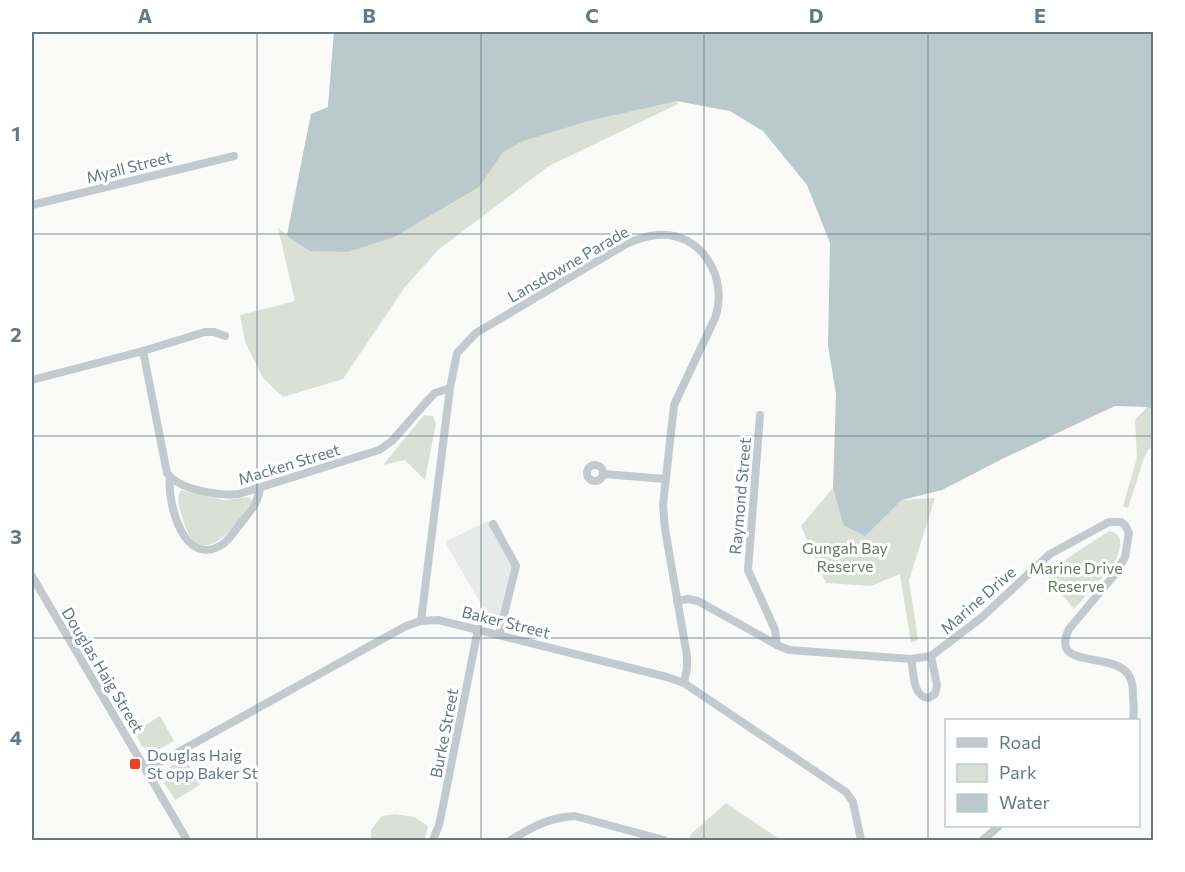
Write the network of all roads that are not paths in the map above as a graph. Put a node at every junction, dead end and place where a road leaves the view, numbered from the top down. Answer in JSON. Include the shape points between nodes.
{"nodes":[{"id":1,"x":234,"y":156,"type":"dead end"},
{"id":2,"x":32,"y":205,"type":"edge"},
{"id":3,"x":225,"y":336,"type":"dead end"},
{"id":4,"x":143,"y":351,"type":"junction"},
{"id":5,"x":32,"y":380,"type":"edge"},
{"id":6,"x":450,"y":388,"type":"junction"},
{"id":7,"x":760,"y":415,"type":"dead end"},
{"id":8,"x":604,"y":474,"type":"dead end"},
{"id":9,"x":170,"y":477,"type":"junction"},
{"id":10,"x":665,"y":479,"type":"junction"},
{"id":11,"x":260,"y":488,"type":"junction"},
{"id":12,"x":493,"y":524,"type":"dead end"},
{"id":13,"x":32,"y":576,"type":"edge"},
{"id":14,"x":677,"y":601,"type":"junction"},
{"id":15,"x":421,"y":621,"type":"junction"},
{"id":16,"x":478,"y":629,"type":"junction"},
{"id":17,"x":499,"y":635,"type":"junction"},
{"id":18,"x":777,"y":645,"type":"junction"},
{"id":19,"x":931,"y":656,"type":"junction"},
{"id":20,"x":911,"y":659,"type":"junction"},
{"id":21,"x":684,"y":683,"type":"junction"},
{"id":22,"x":1133,"y":719,"type":"edge"},
{"id":23,"x":146,"y":770,"type":"junction"},
{"id":24,"x":997,"y":827,"type":"edge"},
{"id":25,"x":187,"y":840,"type":"edge"},
{"id":26,"x":433,"y":840,"type":"edge"},
{"id":27,"x":511,"y":840,"type":"edge"},
{"id":28,"x":664,"y":840,"type":"edge"},
{"id":29,"x":861,"y":840,"type":"edge"},
{"id":30,"x":983,"y":840,"type":"edge"}],
"edges":[{"from":1,"to":2,"type":"street","name":"Myall Street"},
{"from":3,"to":4,"type":"street","via":[[205,332]]},
{"from":4,"to":5,"type":"street"},
{"from":4,"to":9,"type":"street","via":[[165,468]]},
{"from":6,"to":10,"type":"street","name":"Lansdowne Parade","via":[[457,353],[476,333],[636,240],[658,234],[686,241],[702,252],[715,270],[720,299],[674,405]]},
{"from":6,"to":11,"type":"street","name":"Macken Street","via":[[435,393],[380,450]]},
{"from":6,"to":15,"type":"street","name":"Lansdowne Parade"},
{"from":7,"to":18,"type":"street","name":"Raymond Street","via":[[748,570],[775,630]]},
{"from":8,"to":10,"type":"street"},
{"from":9,"to":11,"type":"street","name":"Macken Street","via":[[216,494]]},
{"from":9,"to":11,"type":"street","via":[[170,494],[181,533],[201,549],[216,548],[225,542],[257,503]]},
{"from":10,"to":14,"type":"street","name":"Lansdowne Parade","via":[[664,523]]},
{"from":12,"to":17,"type":"street","via":[[516,566]]},
{"from":13,"to":23,"type":"street","name":"Douglas Haig Street"},
{"from":14,"to":18,"type":"street","name":"Marine Drive","via":[[698,601]]},
{"from":14,"to":21,"type":"street","name":"Lansdowne Parade","via":[[687,656]]},
{"from":15,"to":16,"type":"street","name":"Baker Street","via":[[446,621]]},
{"from":15,"to":23,"type":"street","name":"Baker Street"},
{"from":16,"to":17,"type":"street","name":"Baker Street"},
{"from":16,"to":26,"type":"street","name":"Burke Street"},
{"from":17,"to":21,"type":"street","name":"Baker Street"},
{"from":18,"to":20,"type":"street","name":"Marine Drive","via":[[798,652]]},
{"from":19,"to":20,"type":"street","name":"Marine Drive"},
{"from":19,"to":20,"type":"street","via":[[937,688],[928,698],[918,692]]},
{"from":19,"to":22,"type":"street","name":"Marine Drive","via":[[969,628],[1050,554],[1109,522],[1121,522],[1129,533],[1125,557],[1069,629],[1065,640],[1073,656],[1110,662],[1128,673]]},
{"from":21,"to":29,"type":"street","name":"Baker Street","via":[[846,792],[853,802]]},
{"from":23,"to":25,"type":"street","name":"Douglas Haig Street"},
{"from":24,"to":30,"type":"street"},
{"from":27,"to":28,"type":"street","via":[[530,828],[568,816]]}]}
